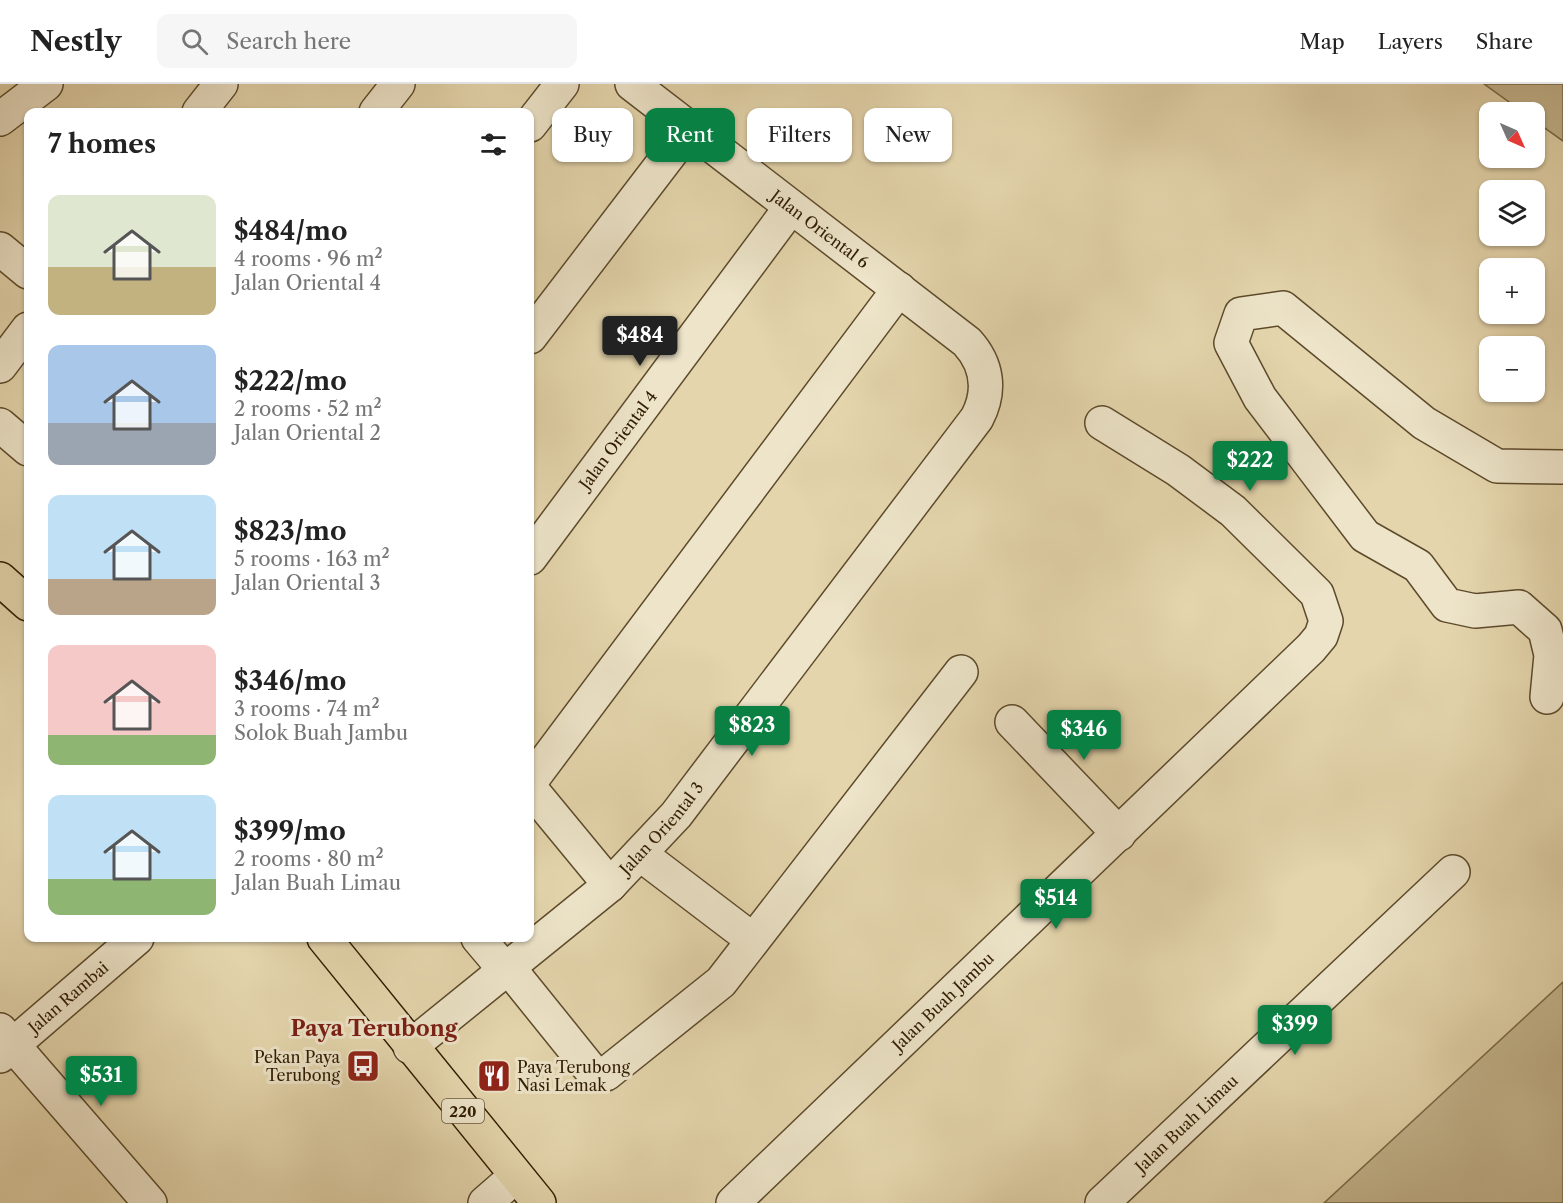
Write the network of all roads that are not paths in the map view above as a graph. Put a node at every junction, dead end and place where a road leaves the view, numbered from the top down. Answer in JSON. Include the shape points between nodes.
{"nodes":[{"id":1,"x":46,"y":84,"type":"edge"},
{"id":2,"x":221,"y":84,"type":"edge"},
{"id":3,"x":398,"y":84,"type":"edge"},
{"id":4,"x":562,"y":84,"type":"edge"},
{"id":5,"x":633,"y":84,"type":"edge"},
{"id":6,"x":202,"y":108,"type":"edge"},
{"id":7,"x":379,"y":108,"type":"edge"},
{"id":8,"x":663,"y":108,"type":"edge"},
{"id":9,"x":0,"y":119,"type":"edge"},
{"id":10,"x":534,"y":120,"type":"edge"},
{"id":11,"x":664,"y":162,"type":"edge"},
{"id":12,"x":732,"y":162,"type":"edge"},
{"id":13,"x":791,"y":207,"type":"junction"},
{"id":14,"x":0,"y":249,"type":"edge"},
{"id":15,"x":24,"y":269,"type":"edge"},
{"id":16,"x":899,"y":289,"type":"junction"},
{"id":17,"x":534,"y":332,"type":"edge"},
{"id":18,"x":24,"y":334,"type":"edge"},
{"id":19,"x":0,"y":366,"type":"edge"},
{"id":20,"x":987,"y":387,"type":"joint"},
{"id":21,"x":1102,"y":423,"type":"dead end"},
{"id":22,"x":0,"y":425,"type":"edge"},
{"id":23,"x":24,"y":446,"type":"edge"},
{"id":24,"x":1563,"y":467,"type":"edge"},
{"id":25,"x":534,"y":553,"type":"edge"},
{"id":26,"x":0,"y":579,"type":"edge"},
{"id":27,"x":24,"y":600,"type":"edge"},
{"id":28,"x":961,"y":672,"type":"dead end"},
{"id":29,"x":1546,"y":697,"type":"dead end"},
{"id":30,"x":1012,"y":722,"type":"dead end"},
{"id":31,"x":534,"y":777,"type":"edge"},
{"id":32,"x":534,"y":793,"type":"edge"},
{"id":33,"x":1119,"y":834,"type":"junction"},
{"id":34,"x":640,"y":854,"type":"junction"},
{"id":35,"x":1453,"y":872,"type":"dead end"},
{"id":36,"x":609,"y":885,"type":"junction"},
{"id":37,"x":753,"y":940,"type":"junction"},
{"id":38,"x":132,"y":942,"type":"edge"},
{"id":39,"x":327,"y":942,"type":"edge"},
{"id":40,"x":482,"y":942,"type":"edge"},
{"id":41,"x":506,"y":968,"type":"junction"},
{"id":42,"x":4,"y":1043,"type":"edge"},
{"id":43,"x":410,"y":1047,"type":"junction"},
{"id":44,"x":516,"y":1176,"type":"junction"},
{"id":45,"x":150,"y":1203,"type":"edge"},
{"id":46,"x":485,"y":1203,"type":"edge"},
{"id":47,"x":539,"y":1203,"type":"edge"},
{"id":48,"x":733,"y":1203,"type":"edge"},
{"id":49,"x":1102,"y":1203,"type":"edge"}],
"edges":[{"from":1,"to":9,"type":"street"},
{"from":2,"to":6,"type":"street"},
{"from":3,"to":7,"type":"street"},
{"from":4,"to":10,"type":"street"},
{"from":5,"to":8,"type":"street","name":"Jalan Oriental 6"},
{"from":11,"to":17,"type":"street"},
{"from":12,"to":13,"type":"street","name":"Jalan Oriental 6"},
{"from":13,"to":16,"type":"street","name":"Jalan Oriental 6"},
{"from":13,"to":25,"type":"street","name":"Jalan Oriental 4"},
{"from":14,"to":15,"type":"street"},
{"from":16,"to":20,"type":"street","name":"Jalan Oriental 6","via":[[973,348],[982,363]]},
{"from":16,"to":31,"type":"street"},
{"from":18,"to":19,"type":"street"},
{"from":20,"to":34,"type":"street","name":"Jalan Oriental 3","via":[[977,418],[676,814]]},
{"from":21,"to":33,"type":"street","name":"Jalan Buah Jambu","via":[[1179,470],[1233,511],[1317,594],[1326,621],[1311,648]]},
{"from":22,"to":23,"type":"street"},
{"from":24,"to":29,"type":"street","via":[[1497,466],[1424,423],[1284,308],[1241,314],[1231,343],[1260,398],[1365,536],[1418,566],[1447,605],[1475,611],[1519,608],[1545,630],[1551,655]]},
{"from":26,"to":27,"type":"main road"},
{"from":28,"to":37,"type":"street"},
{"from":30,"to":33,"type":"street"},
{"from":32,"to":36,"type":"street"},
{"from":33,"to":48,"type":"street","name":"Jalan Buah Jambu"},
{"from":34,"to":36,"type":"street","name":"Jalan Oriental 3"},
{"from":34,"to":37,"type":"street"},
{"from":35,"to":49,"type":"street","name":"Jalan Buah Limau"},
{"from":36,"to":41,"type":"street","name":"Jalan Oriental 3"},
{"from":37,"to":41,"type":"street","via":[[720,982],[601,1076],[595,1075]]},
{"from":38,"to":42,"type":"street","name":"Jalan Rambai"},
{"from":39,"to":43,"type":"main road","number":"220"},
{"from":40,"to":41,"type":"street"},
{"from":41,"to":43,"type":"street","name":"Jalan Oriental 3"},
{"from":42,"to":45,"type":"street"},
{"from":43,"to":44,"type":"main road","number":"220"},
{"from":44,"to":46,"type":"street"},
{"from":44,"to":47,"type":"main road","number":"220"}]}
